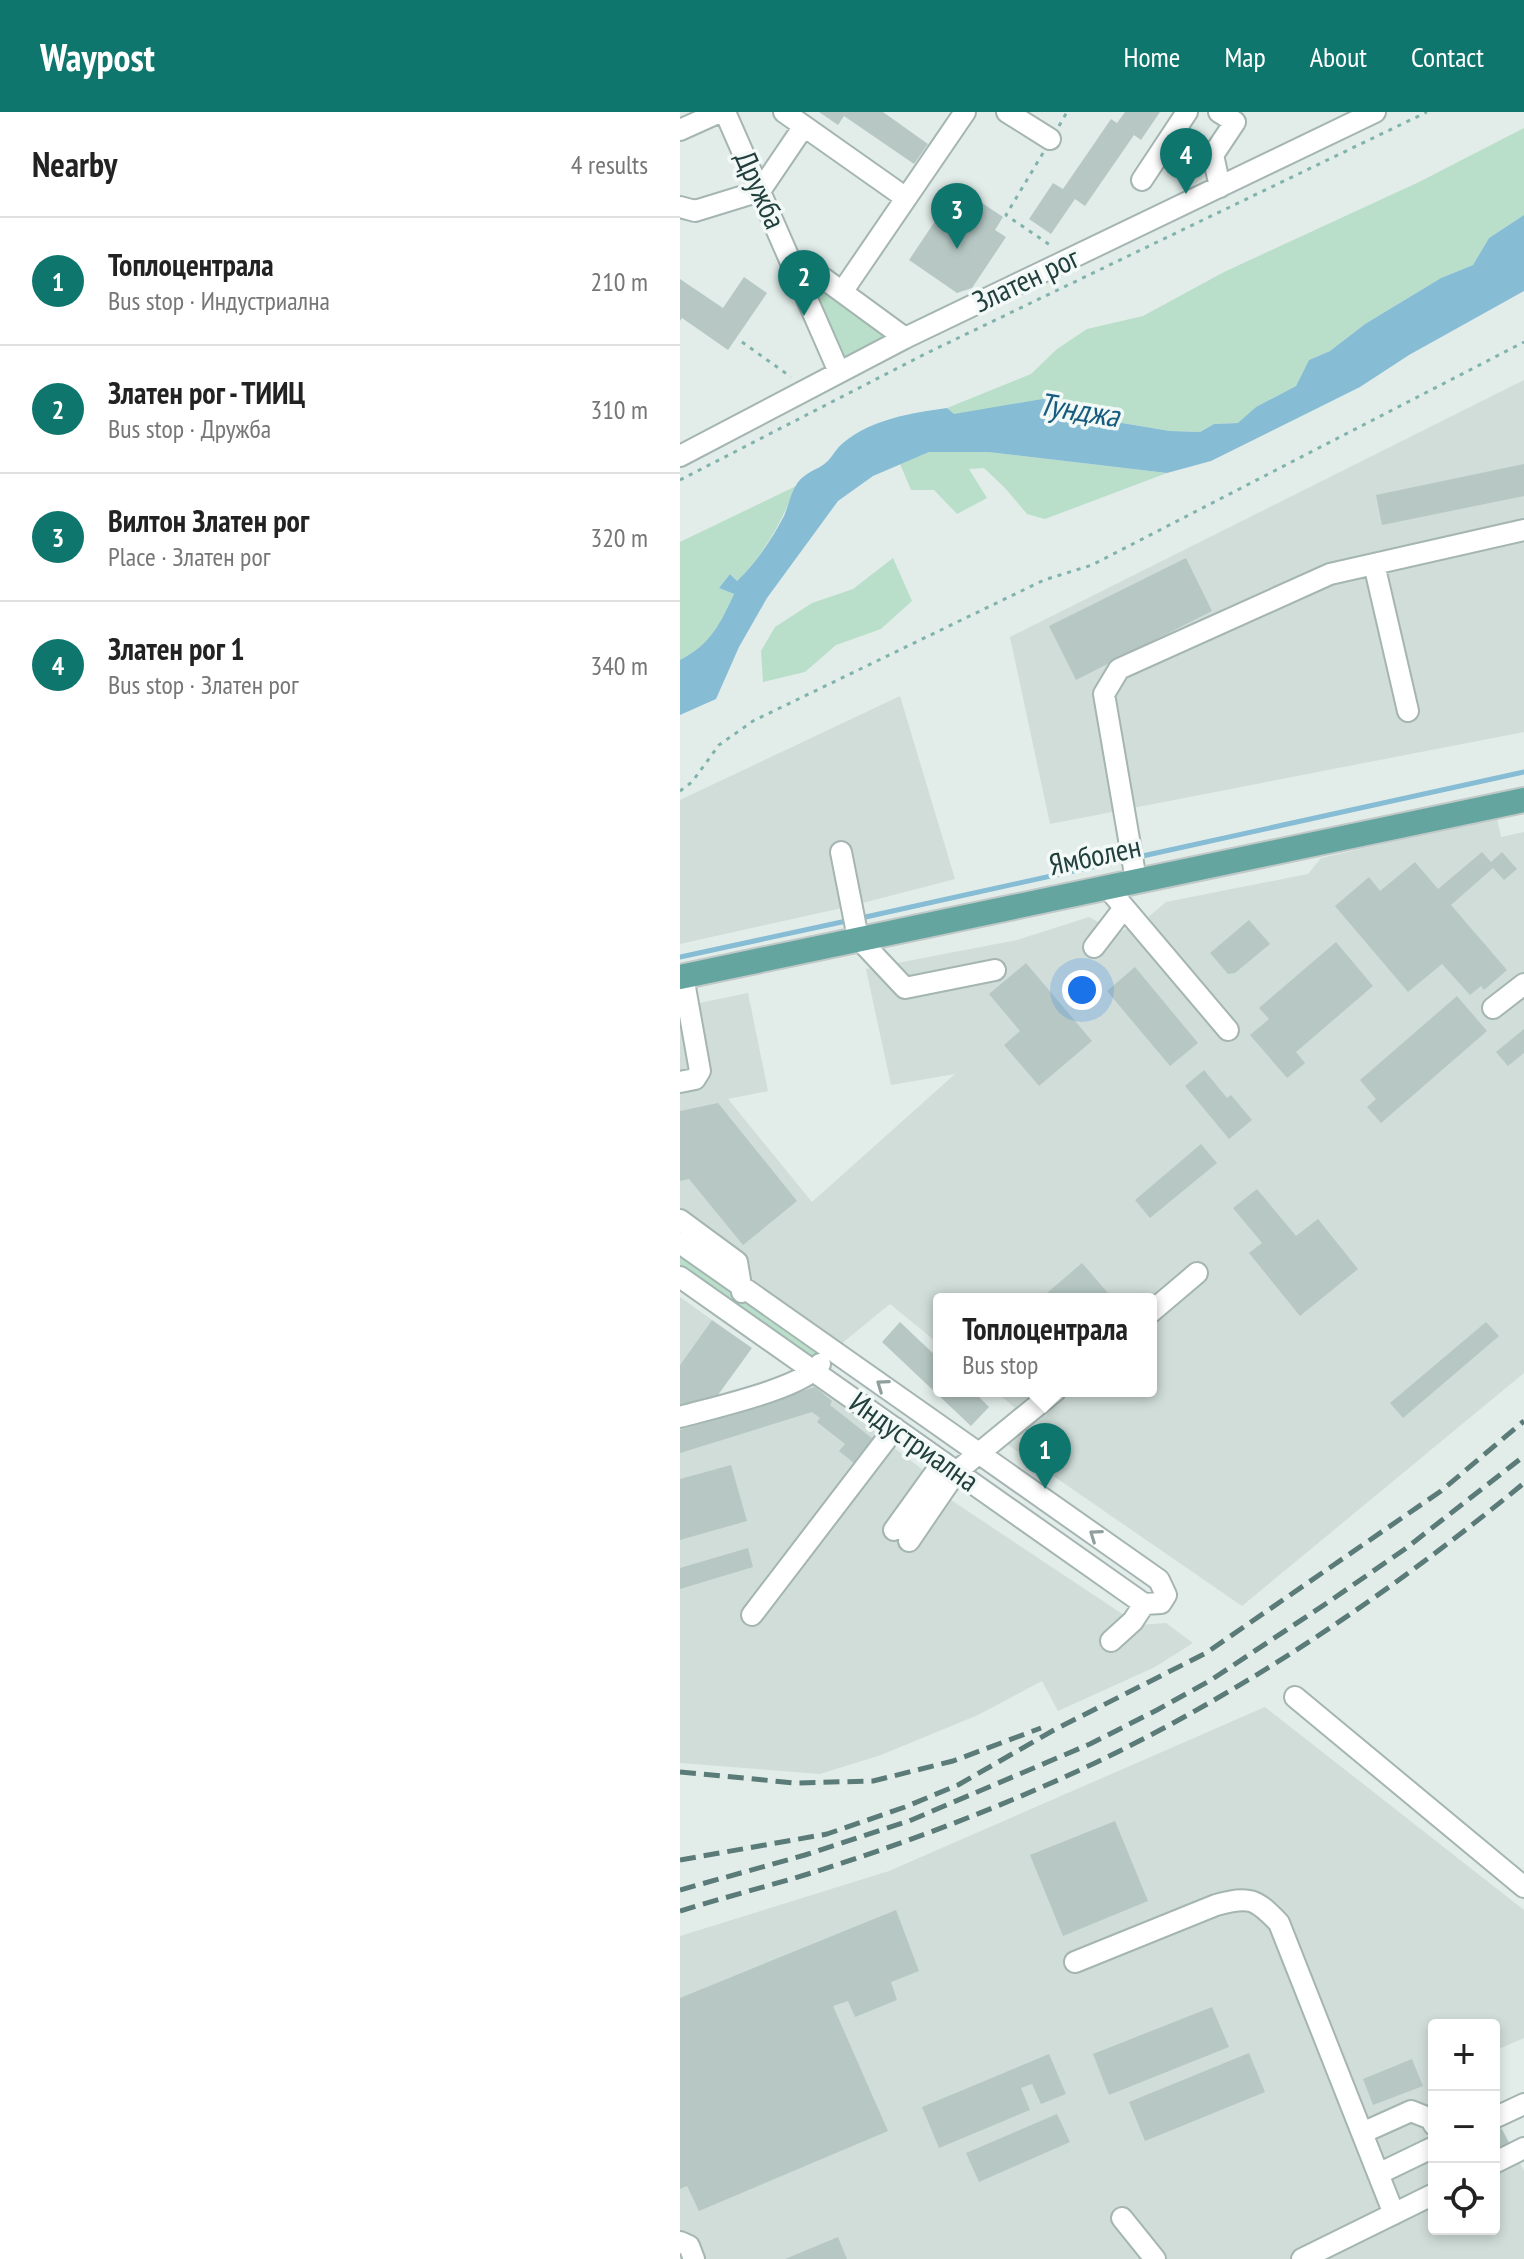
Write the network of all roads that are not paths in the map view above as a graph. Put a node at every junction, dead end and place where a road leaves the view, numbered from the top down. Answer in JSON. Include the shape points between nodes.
{"nodes":[{"id":1,"x":722,"y":112,"type":"edge"},
{"id":2,"x":784,"y":112,"type":"edge"},
{"id":3,"x":965,"y":112,"type":"edge"},
{"id":4,"x":1007,"y":112,"type":"edge"},
{"id":5,"x":1187,"y":112,"type":"edge"},
{"id":6,"x":1219,"y":112,"type":"edge"},
{"id":7,"x":1375,"y":112,"type":"edge"},
{"id":8,"x":804,"y":126,"type":"junction"},
{"id":9,"x":680,"y":130,"type":"edge"},
{"id":10,"x":1050,"y":139,"type":"road end"},
{"id":11,"x":1142,"y":180,"type":"dead end"},
{"id":12,"x":1220,"y":187,"type":"junction"},
{"id":13,"x":760,"y":191,"type":"junction"},
{"id":14,"x":906,"y":198,"type":"junction"},
{"id":15,"x":680,"y":207,"type":"edge"},
{"id":16,"x":795,"y":268,"type":"junction"},
{"id":17,"x":842,"y":292,"type":"junction"},
{"id":18,"x":905,"y":338,"type":"junction"},
{"id":19,"x":839,"y":372,"type":"junction"},
{"id":20,"x":680,"y":456,"type":"edge"},
{"id":21,"x":1524,"y":530,"type":"edge"},
{"id":22,"x":1374,"y":564,"type":"junction"},
{"id":23,"x":1408,"y":711,"type":"dead end"},
{"id":24,"x":1524,"y":800,"type":"edge"},
{"id":25,"x":841,"y":852,"type":"dead end"},
{"id":26,"x":1136,"y":880,"type":"junction"},
{"id":27,"x":1106,"y":886,"type":"junction"},
{"id":28,"x":1124,"y":908,"type":"junction"},
{"id":29,"x":858,"y":938,"type":"junction"},
{"id":30,"x":1094,"y":947,"type":"dead end"},
{"id":31,"x":995,"y":970,"type":"dead end"},
{"id":32,"x":682,"y":976,"type":"edge"},
{"id":33,"x":1524,"y":984,"type":"edge"},
{"id":34,"x":1493,"y":1008,"type":"dead end"},
{"id":35,"x":1228,"y":1030,"type":"dead end"},
{"id":36,"x":680,"y":1082,"type":"edge"},
{"id":37,"x":680,"y":1220,"type":"edge"},
{"id":38,"x":680,"y":1243,"type":"edge"},
{"id":39,"x":1197,"y":1273,"type":"dead end"},
{"id":40,"x":680,"y":1277,"type":"edge"},
{"id":41,"x":741,"y":1286,"type":"junction"},
{"id":42,"x":1157,"y":1307,"type":"edge"},
{"id":43,"x":746,"y":1323,"type":"junction"},
{"id":44,"x":831,"y":1349,"type":"junction"},
{"id":45,"x":815,"y":1372,"type":"junction"},
{"id":46,"x":1048,"y":1397,"type":"edge"},
{"id":47,"x":680,"y":1417,"type":"edge"},
{"id":48,"x":895,"y":1428,"type":"junction"},
{"id":49,"x":979,"y":1453,"type":"junction"},
{"id":50,"x":950,"y":1467,"type":"junction"},
{"id":51,"x":902,"y":1535,"type":"dead end"},
{"id":52,"x":1144,"y":1604,"type":"junction"},
{"id":53,"x":752,"y":1615,"type":"dead end"},
{"id":54,"x":1111,"y":1641,"type":"dead end"},
{"id":55,"x":1295,"y":1697,"type":"dead end"},
{"id":56,"x":1524,"y":1887,"type":"edge"},
{"id":57,"x":1075,"y":1962,"type":"dead end"},
{"id":58,"x":1524,"y":2104,"type":"edge"},
{"id":59,"x":1500,"y":2115,"type":"edge"},
{"id":60,"x":1428,"y":2118,"type":"edge"},
{"id":61,"x":1362,"y":2133,"type":"junction"},
{"id":62,"x":1524,"y":2148,"type":"edge"},
{"id":63,"x":1428,"y":2150,"type":"edge"},
{"id":64,"x":1500,"y":2160,"type":"edge"},
{"id":65,"x":1378,"y":2174,"type":"junction"},
{"id":66,"x":1428,"y":2197,"type":"edge"},
{"id":67,"x":1394,"y":2214,"type":"junction"},
{"id":68,"x":1122,"y":2218,"type":"dead end"},
{"id":69,"x":680,"y":2242,"type":"edge"},
{"id":70,"x":694,"y":2259,"type":"edge"},
{"id":71,"x":1155,"y":2259,"type":"edge"},
{"id":72,"x":1302,"y":2259,"type":"edge"}],
"edges":[{"from":1,"to":9,"type":"street"},
{"from":1,"to":13,"type":"street","name":"Дружба"},
{"from":2,"to":8,"type":"street"},
{"from":3,"to":14,"type":"street"},
{"from":4,"to":10,"type":"street"},
{"from":5,"to":11,"type":"street"},
{"from":6,"to":12,"type":"street","via":[[1235,122],[1213,155]]},
{"from":7,"to":12,"type":"street","name":"Златен рог"},
{"from":8,"to":13,"type":"street"},
{"from":8,"to":14,"type":"street"},
{"from":12,"to":18,"type":"street","name":"Златен рог"},
{"from":13,"to":15,"type":"street","via":[[695,211]]},
{"from":13,"to":16,"type":"street","name":"Дружба"},
{"from":14,"to":17,"type":"street"},
{"from":16,"to":17,"type":"street"},
{"from":16,"to":19,"type":"street","name":"Дружба"},
{"from":17,"to":18,"type":"street"},
{"from":18,"to":19,"type":"street","name":"Златен рог"},
{"from":19,"to":20,"type":"street","name":"Златен рог"},
{"from":21,"to":22,"type":"street"},
{"from":22,"to":23,"type":"street"},
{"from":22,"to":26,"type":"street","via":[[1330,574],[1119,669],[1104,694]]},
{"from":24,"to":26,"type":"main road","name":"Ямболен"},
{"from":25,"to":29,"type":"street"},
{"from":26,"to":27,"type":"main road","name":"Ямболен"},
{"from":27,"to":28,"type":"street"},
{"from":27,"to":29,"type":"main road","name":"Ямболен"},
{"from":28,"to":30,"type":"street"},
{"from":28,"to":35,"type":"street"},
{"from":29,"to":31,"type":"street","via":[[905,988]]},
{"from":29,"to":32,"type":"main road","name":"Ямболен"},
{"from":32,"to":36,"type":"street","via":[[700,1071],[695,1079]]},
{"from":33,"to":34,"type":"street"},
{"from":37,"to":41,"type":"street","via":[[737,1262]]},
{"from":38,"to":41,"type":"street","name":"Индустриална"},
{"from":39,"to":42,"type":"street"},
{"from":40,"to":43,"type":"street","name":"Индустриална"},
{"from":41,"to":43,"type":"street"},
{"from":41,"to":44,"type":"street","name":"Индустриална"},
{"from":43,"to":45,"type":"street","name":"Индустриална"},
{"from":44,"to":45,"type":"street"},
{"from":49,"to":44,"type":"street","name":"Индустриална","one_way":true},
{"from":45,"to":47,"type":"street","via":[[792,1384]]},
{"from":45,"to":48,"type":"street","name":"Индустриална"},
{"from":46,"to":49,"type":"street"},
{"from":48,"to":50,"type":"street","name":"Индустриална"},
{"from":48,"to":53,"type":"street"},
{"from":49,"to":50,"type":"street"},
{"from":52,"to":49,"type":"street","name":"Индустриална","one_way":true,"via":[[1161,1603],[1166,1595],[1159,1580]]},
{"from":50,"to":51,"type":"street"},
{"from":50,"to":52,"type":"street","name":"Индустриална"},
{"from":52,"to":54,"type":"street"},
{"from":55,"to":56,"type":"street"},
{"from":57,"to":61,"type":"street","via":[[1216,1905],[1240,1899],[1261,1904],[1279,1923]]},
{"from":58,"to":59,"type":"street"},
{"from":60,"to":61,"type":"street","via":[[1411,2111]]},
{"from":61,"to":65,"type":"street"},
{"from":62,"to":64,"type":"street"},
{"from":63,"to":65,"type":"street"},
{"from":65,"to":67,"type":"street"},
{"from":66,"to":67,"type":"street"},
{"from":67,"to":72,"type":"street"},
{"from":68,"to":71,"type":"street"},
{"from":69,"to":70,"type":"street","via":[[689,2246]]}]}
